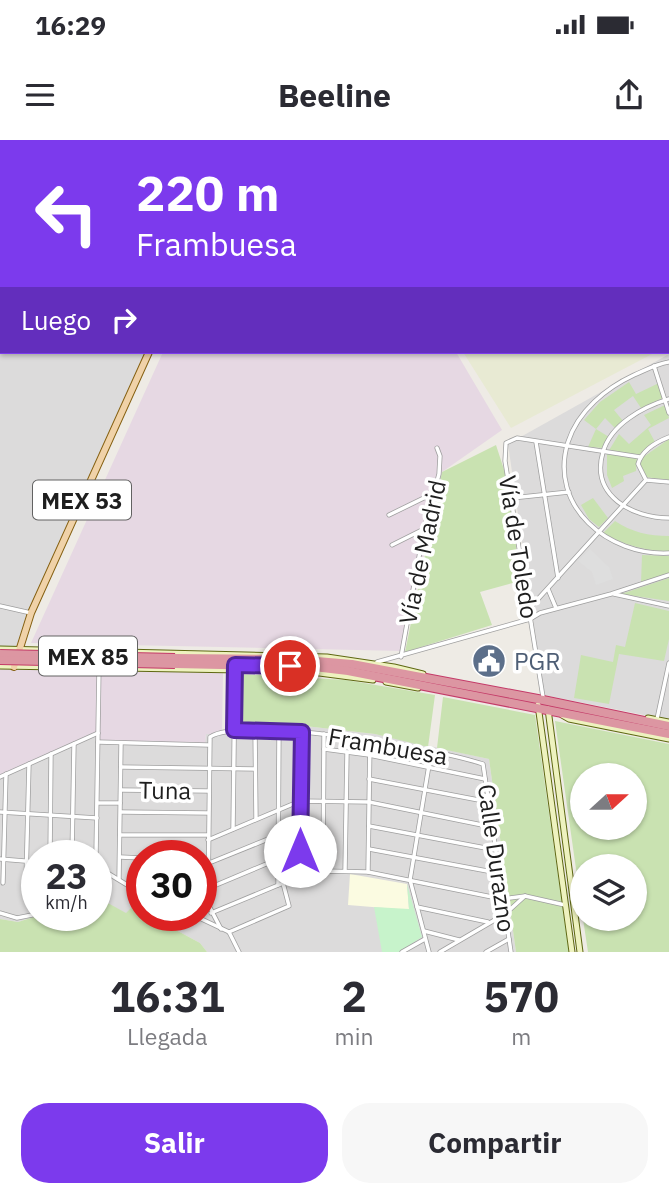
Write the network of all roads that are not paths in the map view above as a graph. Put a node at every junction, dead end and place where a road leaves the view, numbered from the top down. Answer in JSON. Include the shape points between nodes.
{"nodes":[{"id":1,"x":148,"y":354,"type":"edge"},
{"id":2,"x":669,"y":362,"type":"edge"},
{"id":3,"x":654,"y":366,"type":"junction"},
{"id":4,"x":667,"y":400,"type":"edge"},
{"id":5,"x":669,"y":412,"type":"edge"},
{"id":6,"x":669,"y":437,"type":"edge"},
{"id":7,"x":536,"y":441,"type":"junction"},
{"id":8,"x":567,"y":446,"type":"junction"},
{"id":9,"x":437,"y":448,"type":"dead end"},
{"id":10,"x":603,"y":453,"type":"junction"},
{"id":11,"x":640,"y":457,"type":"junction"},
{"id":12,"x":646,"y":480,"type":"junction"},
{"id":13,"x":669,"y":482,"type":"edge"},
{"id":14,"x":569,"y":492,"type":"junction"},
{"id":15,"x":434,"y":493,"type":"junction"},
{"id":16,"x":544,"y":495,"type":"junction"},
{"id":17,"x":512,"y":498,"type":"junction"},
{"id":18,"x":622,"y":506,"type":"junction"},
{"id":19,"x":388,"y":515,"type":"dead end"},
{"id":20,"x":669,"y":518,"type":"edge"},
{"id":21,"x":424,"y":528,"type":"junction"},
{"id":22,"x":598,"y":532,"type":"junction"},
{"id":23,"x":392,"y":545,"type":"dead end"},
{"id":24,"x":669,"y":553,"type":"edge"},
{"id":25,"x":669,"y":575,"type":"edge"},
{"id":26,"x":558,"y":578,"type":"junction"},
{"id":27,"x":548,"y":589,"type":"junction"},
{"id":28,"x":611,"y":594,"type":"junction"},
{"id":29,"x":0,"y":606,"type":"edge"},
{"id":30,"x":669,"y":606,"type":"edge"},
{"id":31,"x":556,"y":608,"type":"junction"},
{"id":32,"x":528,"y":610,"type":"junction"},
{"id":33,"x":31,"y":612,"type":"junction"},
{"id":34,"x":530,"y":619,"type":"junction"},
{"id":35,"x":0,"y":649,"type":"edge"},
{"id":36,"x":19,"y":649,"type":"junction"},
{"id":37,"x":44,"y":650,"type":"junction"},
{"id":38,"x":0,"y":654,"type":"edge"},
{"id":39,"x":401,"y":657,"type":"junction"},
{"id":40,"x":0,"y":660,"type":"edge"},
{"id":41,"x":175,"y":661,"type":"junction"},
{"id":42,"x":374,"y":663,"type":"junction"},
{"id":43,"x":669,"y":663,"type":"edge"},
{"id":44,"x":0,"y":666,"type":"edge"},
{"id":45,"x":14,"y":667,"type":"junction"},
{"id":46,"x":41,"y":667,"type":"junction"},
{"id":47,"x":99,"y":668,"type":"junction"},
{"id":48,"x":235,"y":668,"type":"junction"},
{"id":49,"x":426,"y":682,"type":"junction"},
{"id":50,"x":540,"y":700,"type":"junction"},
{"id":51,"x":548,"y":710,"type":"junction"},
{"id":52,"x":561,"y":712,"type":"junction"},
{"id":53,"x":657,"y":719,"type":"junction"},
{"id":54,"x":638,"y":720,"type":"junction"},
{"id":55,"x":669,"y":724,"type":"edge"},
{"id":56,"x":234,"y":730,"type":"junction"},
{"id":57,"x":256,"y":730,"type":"junction"},
{"id":58,"x":279,"y":731,"type":"junction"},
{"id":59,"x":302,"y":732,"type":"junction"},
{"id":60,"x":98,"y":733,"type":"junction"},
{"id":61,"x":324,"y":734,"type":"junction"},
{"id":62,"x":669,"y":734,"type":"edge"},
{"id":63,"x":669,"y":739,"type":"edge"},
{"id":64,"x":370,"y":741,"type":"junction"},
{"id":65,"x":98,"y":743,"type":"junction"},
{"id":66,"x":74,"y":744,"type":"junction"},
{"id":67,"x":121,"y":744,"type":"junction"},
{"id":68,"x":209,"y":745,"type":"junction"},
{"id":69,"x":324,"y":749,"type":"junction"},
{"id":70,"x":347,"y":752,"type":"junction"},
{"id":71,"x":431,"y":752,"type":"junction"},
{"id":72,"x":51,"y":754,"type":"junction"},
{"id":73,"x":369,"y":755,"type":"junction"},
{"id":74,"x":29,"y":764,"type":"junction"},
{"id":75,"x":483,"y":764,"type":"joint"},
{"id":76,"x":121,"y":766,"type":"junction"},
{"id":77,"x":428,"y":767,"type":"junction"},
{"id":78,"x":234,"y":768,"type":"junction"},
{"id":79,"x":209,"y":769,"type":"junction"},
{"id":80,"x":255,"y":769,"type":"junction"},
{"id":81,"x":6,"y":775,"type":"junction"},
{"id":82,"x":0,"y":778,"type":"edge"},
{"id":83,"x":369,"y":779,"type":"junction"},
{"id":84,"x":485,"y":779,"type":"junction"},
{"id":85,"x":121,"y":790,"type":"junction"},
{"id":86,"x":208,"y":791,"type":"junction"},
{"id":87,"x":425,"y":791,"type":"junction"},
{"id":88,"x":300,"y":801,"type":"junction"},
{"id":89,"x":323,"y":802,"type":"junction"},
{"id":90,"x":346,"y":802,"type":"junction"},
{"id":91,"x":369,"y":802,"type":"junction"},
{"id":92,"x":489,"y":802,"type":"junction"},
{"id":93,"x":98,"y":803,"type":"junction"},
{"id":94,"x":120,"y":803,"type":"junction"},
{"id":95,"x":278,"y":810,"type":"junction"},
{"id":96,"x":3,"y":812,"type":"edge"},
{"id":97,"x":121,"y":812,"type":"junction"},
{"id":98,"x":208,"y":813,"type":"junction"},
{"id":99,"x":421,"y":813,"type":"junction"},
{"id":100,"x":27,"y":814,"type":"junction"},
{"id":101,"x":51,"y":815,"type":"junction"},
{"id":102,"x":74,"y":817,"type":"junction"},
{"id":103,"x":97,"y":818,"type":"junction"},
{"id":104,"x":256,"y":819,"type":"junction"},
{"id":105,"x":369,"y":827,"type":"junction"},
{"id":106,"x":492,"y":827,"type":"junction"},
{"id":107,"x":233,"y":829,"type":"junction"},
{"id":108,"x":418,"y":834,"type":"junction"},
{"id":109,"x":120,"y":835,"type":"junction"},
{"id":110,"x":278,"y":835,"type":"junction"},
{"id":111,"x":208,"y":837,"type":"junction"},
{"id":112,"x":26,"y":840,"type":"edge"},
{"id":113,"x":50,"y":840,"type":"edge"},
{"id":114,"x":73,"y":840,"type":"edge"},
{"id":115,"x":96,"y":840,"type":"edge"},
{"id":116,"x":369,"y":849,"type":"junction"},
{"id":117,"x":496,"y":850,"type":"junction"},
{"id":118,"x":120,"y":857,"type":"junction"},
{"id":119,"x":126,"y":857,"type":"edge"},
{"id":120,"x":414,"y":857,"type":"junction"},
{"id":121,"x":217,"y":858,"type":"edge"},
{"id":122,"x":2,"y":859,"type":"edge"},
{"id":123,"x":278,"y":859,"type":"junction"},
{"id":124,"x":21,"y":861,"type":"edge"},
{"id":125,"x":345,"y":870,"type":"junction"},
{"id":126,"x":323,"y":871,"type":"junction"},
{"id":127,"x":368,"y":872,"type":"junction"},
{"id":128,"x":498,"y":873,"type":"junction"},
{"id":129,"x":112,"y":875,"type":"edge"},
{"id":130,"x":300,"y":876,"type":"junction"},
{"id":131,"x":119,"y":879,"type":"junction"},
{"id":132,"x":410,"y":880,"type":"junction"},
{"id":133,"x":3,"y":883,"type":"dead end"},
{"id":134,"x":126,"y":884,"type":"edge"},
{"id":135,"x":217,"y":884,"type":"edge"},
{"id":136,"x":281,"y":884,"type":"junction"},
{"id":137,"x":525,"y":896,"type":"junction"},
{"id":138,"x":502,"y":899,"type":"junction"},
{"id":139,"x":566,"y":906,"type":"junction"},
{"id":140,"x":416,"y":907,"type":"junction"},
{"id":141,"x":217,"y":911,"type":"edge"},
{"id":142,"x":0,"y":913,"type":"edge"},
{"id":143,"x":505,"y":914,"type":"junction"},
{"id":144,"x":21,"y":917,"type":"edge"},
{"id":145,"x":490,"y":922,"type":"junction"},
{"id":146,"x":217,"y":923,"type":"edge"},
{"id":147,"x":217,"y":927,"type":"edge"},
{"id":148,"x":221,"y":929,"type":"junction"},
{"id":149,"x":423,"y":931,"type":"junction"},
{"id":150,"x":229,"y":932,"type":"junction"},
{"id":151,"x":425,"y":939,"type":"junction"},
{"id":152,"x":509,"y":939,"type":"junction"},
{"id":153,"x":459,"y":940,"type":"junction"},
{"id":154,"x":239,"y":952,"type":"edge"},
{"id":155,"x":402,"y":952,"type":"edge"},
{"id":156,"x":429,"y":952,"type":"edge"},
{"id":157,"x":440,"y":952,"type":"edge"},
{"id":158,"x":485,"y":952,"type":"edge"},
{"id":159,"x":511,"y":952,"type":"edge"},
{"id":160,"x":572,"y":952,"type":"edge"},
{"id":161,"x":580,"y":952,"type":"edge"}],
"edges":[{"from":1,"to":33,"type":"main road","number":"MEX 53"},
{"from":2,"to":3,"type":"street"},
{"from":3,"to":4,"type":"street"},
{"from":3,"to":8,"type":"street","via":[[598,398],[582,415]]},
{"from":4,"to":5,"type":"street"},
{"from":4,"to":10,"type":"street","via":[[624,422]]},
{"from":6,"to":11,"type":"street"},
{"from":7,"to":8,"type":"street"},
{"from":7,"to":16,"type":"street"},
{"from":7,"to":17,"type":"street","name":"Vía de Toledo","via":[[506,443]]},
{"from":8,"to":10,"type":"street"},
{"from":8,"to":14,"type":"street"},
{"from":9,"to":15,"type":"street","name":"Vía de Madrid","via":[[440,465]]},
{"from":10,"to":11,"type":"street"},
{"from":10,"to":18,"type":"street","via":[[604,481]]},
{"from":11,"to":12,"type":"street","via":[[638,467]]},
{"from":12,"to":13,"type":"street"},
{"from":12,"to":18,"type":"street"},
{"from":14,"to":16,"type":"street"},
{"from":14,"to":22,"type":"street"},
{"from":15,"to":19,"type":"street"},
{"from":15,"to":21,"type":"street","name":"Vía de Madrid"},
{"from":16,"to":17,"type":"street"},
{"from":16,"to":26,"type":"street"},
{"from":17,"to":32,"type":"street","name":"Vía de Toledo"},
{"from":18,"to":20,"type":"street","via":[[639,514]]},
{"from":18,"to":22,"type":"street"},
{"from":21,"to":23,"type":"street"},
{"from":21,"to":39,"type":"street","name":"Vía de Madrid"},
{"from":22,"to":24,"type":"street","via":[[624,547]]},
{"from":22,"to":26,"type":"street"},
{"from":25,"to":28,"type":"street"},
{"from":26,"to":27,"type":"street"},
{"from":27,"to":31,"type":"street"},
{"from":27,"to":32,"type":"street"},
{"from":28,"to":30,"type":"street"},
{"from":28,"to":31,"type":"street"},
{"from":29,"to":33,"type":"street"},
{"from":31,"to":34,"type":"street"},
{"from":32,"to":34,"type":"street","name":"Vía de Toledo"},
{"from":33,"to":36,"type":"main road","number":"MEX 53"},
{"from":34,"to":39,"type":"street"},
{"from":34,"to":50,"type":"street","name":"Vía de Toledo"},
{"from":35,"to":36,"type":"street"},
{"from":36,"to":37,"type":"street"},
{"from":36,"to":45,"type":"main road","number":"MEX 53"},
{"from":37,"to":42,"type":"street","via":[[293,655]]},
{"from":37,"to":46,"type":"street","via":[[36,658]]},
{"from":38,"to":41,"type":"highway","number":"MEX 85","bridge":true},
{"from":39,"to":42,"type":"street"},
{"from":40,"to":41,"type":"highway","number":"MEX 85","bridge":true},
{"from":41,"to":48,"type":"highway","number":"MEX 85"},
{"from":41,"to":49,"type":"highway","number":"MEX 85","via":[[337,662]]},
{"from":42,"to":49,"type":"street","via":[[418,672]]},
{"from":43,"to":53,"type":"street"},
{"from":44,"to":45,"type":"street"},
{"from":45,"to":46,"type":"street"},
{"from":46,"to":47,"type":"street"},
{"from":47,"to":48,"type":"street"},
{"from":47,"to":60,"type":"street"},
{"from":48,"to":49,"type":"highway","number":"MEX 85","via":[[337,669]]},
{"from":48,"to":56,"type":"street"},
{"from":49,"to":50,"type":"highway","number":"MEX 85"},
{"from":50,"to":51,"type":"highway","number":"MEX 85"},
{"from":50,"to":54,"type":"highway","number":"MEX 85"},
{"from":50,"to":139,"type":"street"},
{"from":51,"to":52,"type":"highway","number":"MEX 85"},
{"from":51,"to":161,"type":"street"},
{"from":52,"to":62,"type":"highway","number":"MEX 85"},
{"from":52,"to":63,"type":"street","via":[[569,719]]},
{"from":53,"to":54,"type":"street"},
{"from":53,"to":55,"type":"street"},
{"from":54,"to":55,"type":"highway","number":"MEX 85"},
{"from":56,"to":57,"type":"street","name":"Frambuesa"},
{"from":56,"to":68,"type":"street","name":"Frambuesa","via":[[211,736]]},
{"from":56,"to":78,"type":"street"},
{"from":57,"to":58,"type":"street","name":"Frambuesa"},
{"from":57,"to":80,"type":"street"},
{"from":58,"to":59,"type":"street","name":"Frambuesa"},
{"from":58,"to":95,"type":"street"},
{"from":59,"to":61,"type":"street","name":"Frambuesa"},
{"from":59,"to":88,"type":"street"},
{"from":60,"to":65,"type":"street"},
{"from":60,"to":66,"type":"street"},
{"from":61,"to":64,"type":"street","name":"Frambuesa"},
{"from":61,"to":69,"type":"street"},
{"from":64,"to":71,"type":"street","name":"Frambuesa"},
{"from":64,"to":73,"type":"street"},
{"from":65,"to":67,"type":"street"},
{"from":65,"to":93,"type":"street"},
{"from":66,"to":72,"type":"street"},
{"from":66,"to":102,"type":"street"},
{"from":67,"to":68,"type":"street"},
{"from":67,"to":76,"type":"street"},
{"from":68,"to":79,"type":"street"},
{"from":69,"to":70,"type":"street"},
{"from":69,"to":89,"type":"street"},
{"from":70,"to":73,"type":"street"},
{"from":70,"to":90,"type":"street"},
{"from":71,"to":75,"type":"street","name":"Frambuesa"},
{"from":71,"to":77,"type":"street"},
{"from":72,"to":74,"type":"street"},
{"from":72,"to":101,"type":"street"},
{"from":73,"to":77,"type":"street"},
{"from":73,"to":83,"type":"street"},
{"from":74,"to":81,"type":"street"},
{"from":74,"to":100,"type":"street"},
{"from":75,"to":84,"type":"street","name":"Calle Durazno"},
{"from":76,"to":79,"type":"street"},
{"from":76,"to":85,"type":"street"},
{"from":77,"to":84,"type":"street"},
{"from":77,"to":87,"type":"street"},
{"from":78,"to":79,"type":"street"},
{"from":78,"to":80,"type":"street"},
{"from":78,"to":107,"type":"street"},
{"from":79,"to":86,"type":"street"},
{"from":80,"to":104,"type":"street"},
{"from":81,"to":82,"type":"street"},
{"from":81,"to":96,"type":"street"},
{"from":83,"to":87,"type":"street"},
{"from":83,"to":91,"type":"street"},
{"from":84,"to":92,"type":"street","name":"Calle Durazno"},
{"from":85,"to":86,"type":"street","name":"Tuna"},
{"from":85,"to":94,"type":"street"},
{"from":86,"to":98,"type":"street"},
{"from":87,"to":92,"type":"street"},
{"from":87,"to":99,"type":"street"},
{"from":88,"to":89,"type":"street"},
{"from":88,"to":95,"type":"street"},
{"from":88,"to":130,"type":"street"},
{"from":89,"to":90,"type":"street"},
{"from":89,"to":126,"type":"street"},
{"from":90,"to":91,"type":"street"},
{"from":90,"to":125,"type":"street"},
{"from":91,"to":99,"type":"street"},
{"from":91,"to":105,"type":"street"},
{"from":92,"to":106,"type":"street","name":"Calle Durazno"},
{"from":93,"to":94,"type":"street"},
{"from":93,"to":103,"type":"street"},
{"from":94,"to":97,"type":"street"},
{"from":95,"to":104,"type":"street"},
{"from":95,"to":110,"type":"street"},
{"from":96,"to":100,"type":"street"},
{"from":96,"to":122,"type":"street"},
{"from":97,"to":98,"type":"street"},
{"from":97,"to":109,"type":"street"},
{"from":98,"to":111,"type":"street"},
{"from":99,"to":106,"type":"street"},
{"from":99,"to":108,"type":"street"},
{"from":100,"to":101,"type":"street"},
{"from":100,"to":112,"type":"street"},
{"from":101,"to":102,"type":"street"},
{"from":101,"to":113,"type":"street"},
{"from":102,"to":103,"type":"street"},
{"from":102,"to":114,"type":"street"},
{"from":103,"to":115,"type":"street"},
{"from":104,"to":107,"type":"street"},
{"from":105,"to":108,"type":"street"},
{"from":105,"to":116,"type":"street"},
{"from":106,"to":117,"type":"street","name":"Calle Durazno"},
{"from":107,"to":111,"type":"street"},
{"from":108,"to":117,"type":"street"},
{"from":108,"to":120,"type":"street"},
{"from":109,"to":111,"type":"street"},
{"from":109,"to":118,"type":"street"},
{"from":110,"to":121,"type":"street"},
{"from":110,"to":123,"type":"street"},
{"from":116,"to":120,"type":"street"},
{"from":116,"to":127,"type":"street"},
{"from":117,"to":128,"type":"street","name":"Calle Durazno"},
{"from":118,"to":119,"type":"street"},
{"from":118,"to":131,"type":"street"},
{"from":120,"to":128,"type":"street"},
{"from":120,"to":132,"type":"street"},
{"from":122,"to":124,"type":"street"},
{"from":122,"to":133,"type":"street"},
{"from":123,"to":135,"type":"street"},
{"from":123,"to":136,"type":"street"},
{"from":125,"to":126,"type":"street"},
{"from":125,"to":127,"type":"street"},
{"from":126,"to":130,"type":"street"},
{"from":127,"to":132,"type":"street"},
{"from":128,"to":138,"type":"street","name":"Calle Durazno"},
{"from":129,"to":131,"type":"street"},
{"from":130,"to":136,"type":"street"},
{"from":131,"to":134,"type":"street"},
{"from":132,"to":138,"type":"street"},
{"from":132,"to":140,"type":"street"},
{"from":136,"to":141,"type":"street"},
{"from":136,"to":150,"type":"street","via":[[289,906]]},
{"from":137,"to":138,"type":"street"},
{"from":137,"to":139,"type":"street"},
{"from":137,"to":143,"type":"street"},
{"from":138,"to":143,"type":"street","name":"Calle Durazno"},
{"from":139,"to":160,"type":"street"},
{"from":140,"to":145,"type":"street"},
{"from":140,"to":149,"type":"street"},
{"from":142,"to":144,"type":"street"},
{"from":143,"to":145,"type":"street"},
{"from":143,"to":152,"type":"street","name":"Calle Durazno"},
{"from":145,"to":153,"type":"street"},
{"from":146,"to":148,"type":"street"},
{"from":147,"to":148,"type":"street"},
{"from":148,"to":150,"type":"street"},
{"from":149,"to":151,"type":"street"},
{"from":149,"to":153,"type":"street"},
{"from":150,"to":154,"type":"street"},
{"from":151,"to":155,"type":"street"},
{"from":151,"to":156,"type":"street"},
{"from":152,"to":158,"type":"street"},
{"from":152,"to":159,"type":"street","name":"Calle Durazno"},
{"from":153,"to":157,"type":"street"}]}
